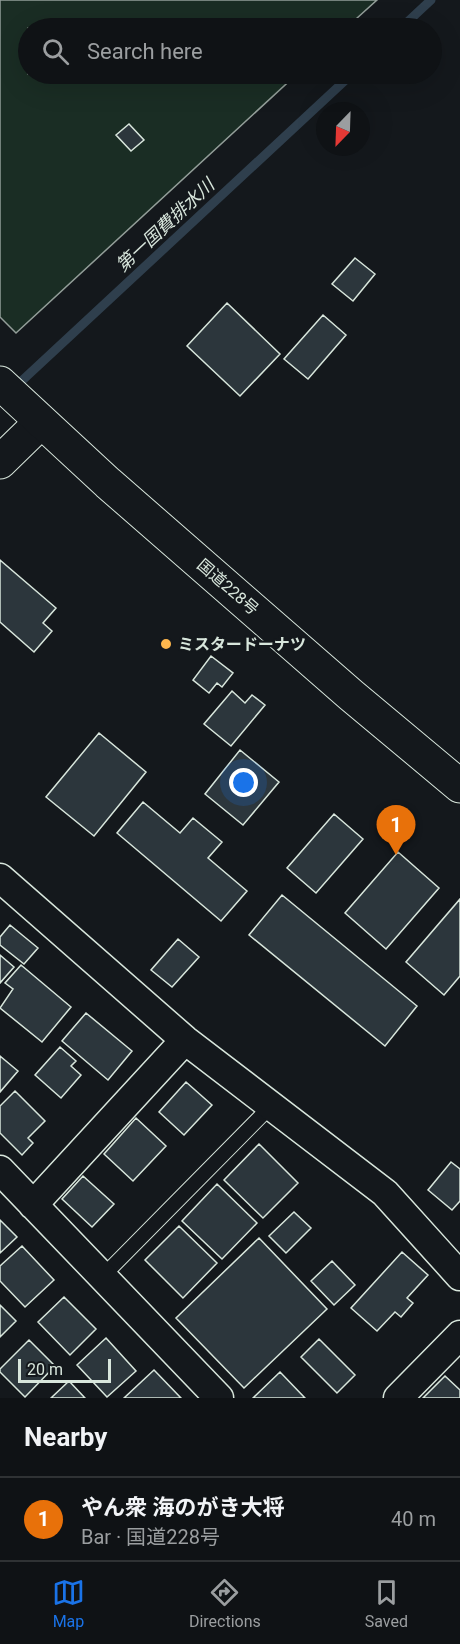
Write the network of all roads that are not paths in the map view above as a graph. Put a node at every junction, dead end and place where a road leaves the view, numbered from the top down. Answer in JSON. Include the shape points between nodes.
{"nodes":[{"id":1,"x":0,"y":383,"type":"edge"},
{"id":2,"x":34,"y":415,"type":"junction"},
{"id":3,"x":0,"y":462,"type":"edge"},
{"id":4,"x":460,"y":786,"type":"edge"},
{"id":5,"x":0,"y":878,"type":"edge"},
{"id":6,"x":185,"y":1040,"type":"junction"},
{"id":7,"x":271,"y":1106,"type":"junction"},
{"id":8,"x":0,"y":1170,"type":"edge"},
{"id":9,"x":33,"y":1205,"type":"junction"},
{"id":10,"x":460,"y":1276,"type":"edge"},
{"id":11,"x":102,"y":1277,"type":"junction"},
{"id":12,"x":460,"y":1335,"type":"edge"},
{"id":13,"x":219,"y":1398,"type":"edge"},
{"id":14,"x":398,"y":1398,"type":"edge"}],
"edges":[{"from":1,"to":2,"type":"main road","name":"国道228号"},
{"from":2,"to":3,"type":"main road"},
{"from":2,"to":4,"type":"main road","name":"国道228号"},
{"from":5,"to":6,"type":"street"},
{"from":6,"to":7,"type":"street"},
{"from":6,"to":9,"type":"street"},
{"from":7,"to":10,"type":"street","via":[[385,1193]]},
{"from":7,"to":11,"type":"lane"},
{"from":8,"to":9,"type":"street"},
{"from":9,"to":11,"type":"street"},
{"from":11,"to":13,"type":"street"},
{"from":12,"to":14,"type":"street"}]}
